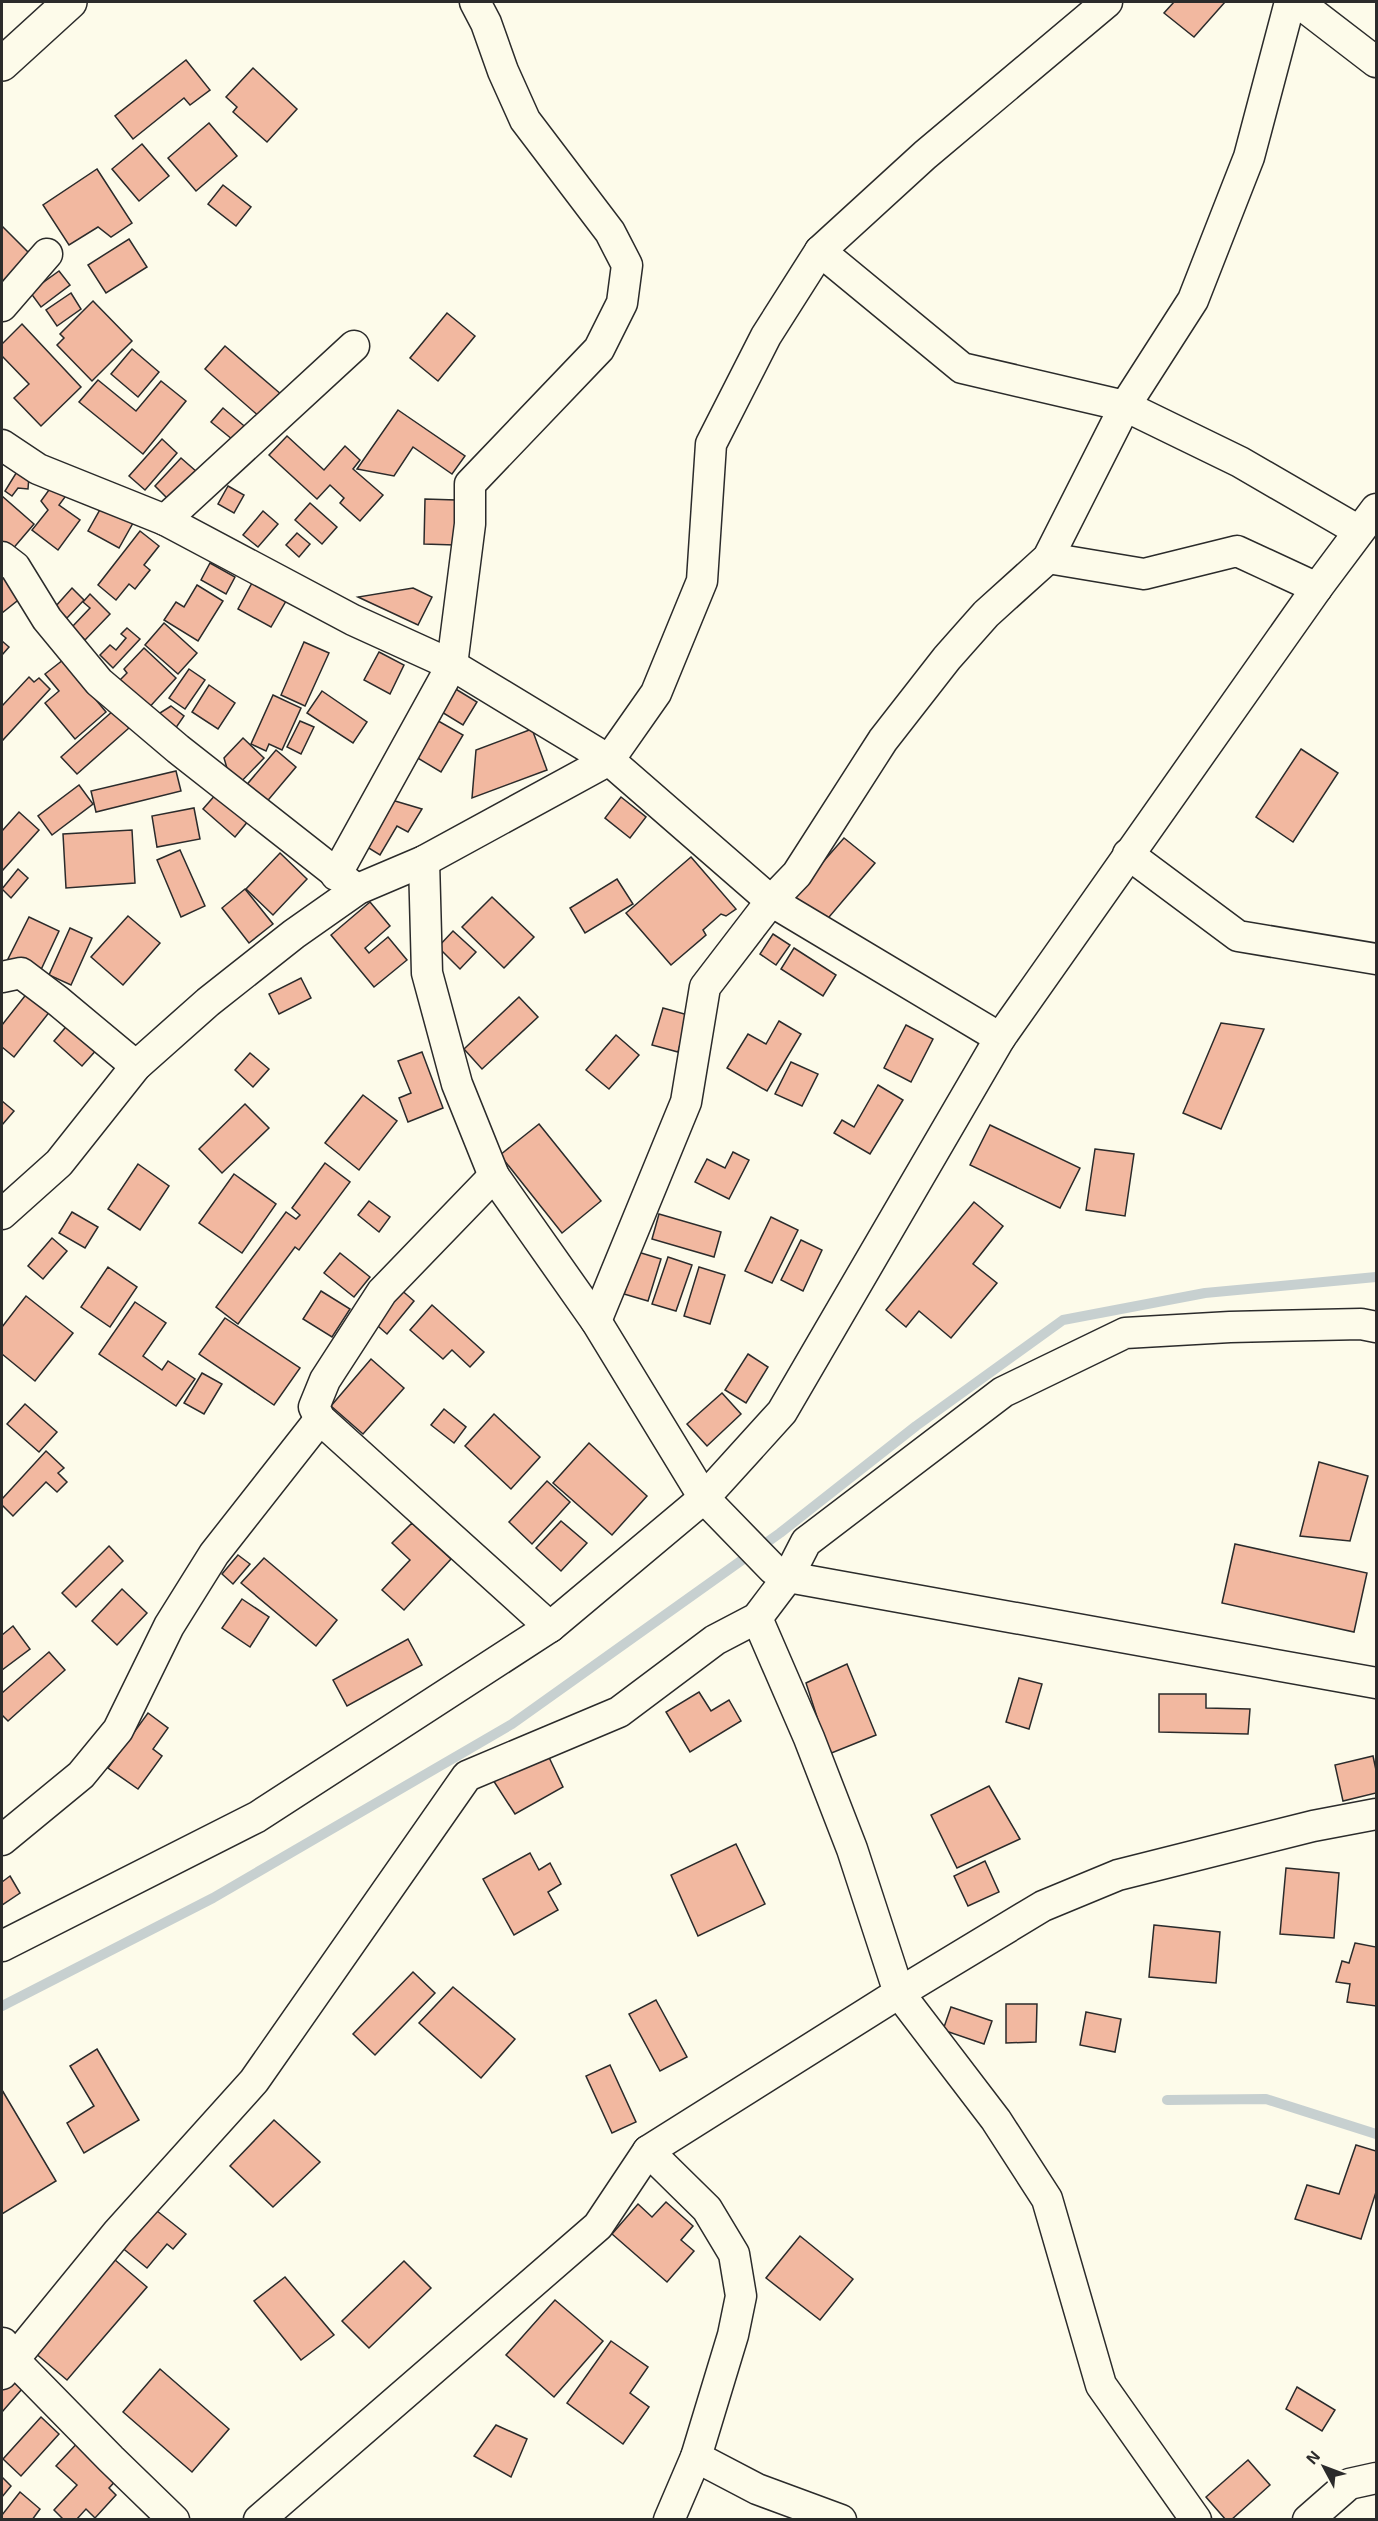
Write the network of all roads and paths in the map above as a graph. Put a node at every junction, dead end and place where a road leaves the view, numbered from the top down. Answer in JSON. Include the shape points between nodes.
{"nodes":[{"id":1,"x":70,"y":2,"type":"edge"},
{"id":2,"x":475,"y":2,"type":"edge"},
{"id":3,"x":1107,"y":2,"type":"edge"},
{"id":4,"x":1290,"y":2,"type":"edge"},
{"id":5,"x":1298,"y":2,"type":"edge"},
{"id":6,"x":1377,"y":62,"type":"edge"},
{"id":7,"x":2,"y":64,"type":"edge"},
{"id":8,"x":820,"y":251,"type":"junction"},
{"id":9,"x":47,"y":254,"type":"dead end"},
{"id":10,"x":2,"y":306,"type":"edge"},
{"id":11,"x":354,"y":346,"type":"dead end"},
{"id":12,"x":1125,"y":406,"type":"junction"},
{"id":13,"x":2,"y":445,"type":"edge"},
{"id":14,"x":165,"y":520,"type":"junction"},
{"id":15,"x":1368,"y":520,"type":"edge"},
{"id":16,"x":2,"y":557,"type":"edge"},
{"id":17,"x":1048,"y":558,"type":"junction"},
{"id":18,"x":1317,"y":588,"type":"junction"},
{"id":19,"x":452,"y":665,"type":"junction"},
{"id":20,"x":609,"y":760,"type":"junction"},
{"id":21,"x":1128,"y":854,"type":"junction"},
{"id":22,"x":424,"y":861,"type":"junction"},
{"id":23,"x":347,"y":882,"type":"junction"},
{"id":24,"x":771,"y":901,"type":"junction"},
{"id":25,"x":1377,"y":959,"type":"edge"},
{"id":26,"x":2,"y":977,"type":"edge"},
{"id":27,"x":1000,"y":1038,"type":"junction"},
{"id":28,"x":136,"y":1066,"type":"junction"},
{"id":29,"x":494,"y":1176,"type":"junction"},
{"id":30,"x":2,"y":1214,"type":"edge"},
{"id":31,"x":596,"y":1321,"type":"junction"},
{"id":32,"x":1377,"y":1327,"type":"edge"},
{"id":33,"x":320,"y":1419,"type":"junction"},
{"id":34,"x":704,"y":1498,"type":"junction"},
{"id":35,"x":780,"y":1573,"type":"junction"},
{"id":36,"x":757,"y":1618,"type":"junction"},
{"id":37,"x":550,"y":1627,"type":"junction"},
{"id":38,"x":1377,"y":1683,"type":"edge"},
{"id":39,"x":1377,"y":1814,"type":"edge"},
{"id":40,"x":2,"y":1840,"type":"edge"},
{"id":41,"x":2,"y":1946,"type":"edge"},
{"id":42,"x":899,"y":1993,"type":"junction"},
{"id":43,"x":648,"y":2151,"type":"junction"},
{"id":44,"x":6,"y":2358,"type":"edge"},
{"id":45,"x":696,"y":2457,"type":"junction"},
{"id":46,"x":1377,"y":2478,"type":"edge"},
{"id":47,"x":174,"y":2520,"type":"edge"},
{"id":48,"x":259,"y":2520,"type":"edge"},
{"id":49,"x":669,"y":2520,"type":"edge"},
{"id":50,"x":841,"y":2520,"type":"edge"},
{"id":51,"x":1196,"y":2520,"type":"edge"},
{"id":52,"x":1308,"y":2520,"type":"edge"}],
"edges":[{"from":1,"to":7,"type":"highway"},
{"from":2,"to":19,"type":"street","via":[[525,120],[610,232],[627,265],[621,303],[599,349],[470,484],[470,524]]},
{"from":3,"to":8,"type":"street","via":[[925,155]]},
{"from":4,"to":12,"type":"street","via":[[1249,157],[1193,300]]},
{"from":5,"to":6,"type":"street"},
{"from":8,"to":12,"type":"street","via":[[962,368]]},
{"from":8,"to":20,"type":"street","via":[[766,336],[711,444],[702,581],[656,693]]},
{"from":9,"to":10,"type":"street"},
{"from":11,"to":14,"type":"street"},
{"from":12,"to":15,"type":"street"},
{"from":12,"to":17,"type":"street"},
{"from":13,"to":14,"type":"street","via":[[38,469]]},
{"from":14,"to":19,"type":"street","via":[[353,620]]},
{"from":15,"to":18,"type":"street"},
{"from":16,"to":23,"type":"street","via":[[15,567],[47,619],[99,682]]},
{"from":17,"to":18,"type":"street","via":[[1144,574],[1237,551]]},
{"from":17,"to":24,"type":"street","via":[[986,614],[947,658],[883,740],[797,874]]},
{"from":18,"to":21,"type":"street"},
{"from":19,"to":20,"type":"street"},
{"from":19,"to":23,"type":"street"},
{"from":20,"to":22,"type":"street"},
{"from":20,"to":24,"type":"street"},
{"from":21,"to":25,"type":"street","via":[[1238,936]]},
{"from":21,"to":27,"type":"street"},
{"from":22,"to":23,"type":"street"},
{"from":22,"to":29,"type":"street","via":[[427,973],[457,1084]]},
{"from":23,"to":28,"type":"street","via":[[285,941]]},
{"from":24,"to":27,"type":"street"},
{"from":24,"to":31,"type":"street","via":[[705,987],[686,1102]]},
{"from":26,"to":28,"type":"street","via":[[21,973]]},
{"from":27,"to":34,"type":"street","via":[[782,1412]]},
{"from":28,"to":30,"type":"street","via":[[59,1162]]},
{"from":29,"to":31,"type":"street"},
{"from":29,"to":33,"type":"street","via":[[382,1292],[325,1380],[314,1407]]},
{"from":31,"to":34,"type":"street"},
{"from":32,"to":35,"type":"street","via":[[1361,1324],[1125,1333],[1003,1392],[806,1542]]},
{"from":33,"to":37,"type":"street"},
{"from":33,"to":40,"type":"street","via":[[214,1554],[169,1626],[118,1730],[81,1775]]},
{"from":34,"to":35,"type":"street"},
{"from":34,"to":37,"type":"street"},
{"from":35,"to":36,"type":"street"},
{"from":35,"to":38,"type":"street"},
{"from":36,"to":42,"type":"street","via":[[810,1738]]},
{"from":36,"to":44,"type":"street","via":[[716,1640],[619,1712],[467,1776],[254,2081]]},
{"from":37,"to":41,"type":"street","via":[[257,1817]]},
{"from":39,"to":42,"type":"street","via":[[1118,1875],[1043,1906]]},
{"from":42,"to":43,"type":"street"},
{"from":42,"to":51,"type":"street","via":[[996,2120],[1047,2199],[1101,2385]]},
{"from":43,"to":45,"type":"street","via":[[707,2209],[734,2254],[741,2296]]},
{"from":43,"to":48,"type":"street","via":[[598,2226]]},
{"from":44,"to":47,"type":"street"},
{"from":45,"to":49,"type":"street"},
{"from":45,"to":50,"type":"street","via":[[757,2489]]},
{"from":46,"to":52,"type":"street","via":[[1349,2484]]}]}
